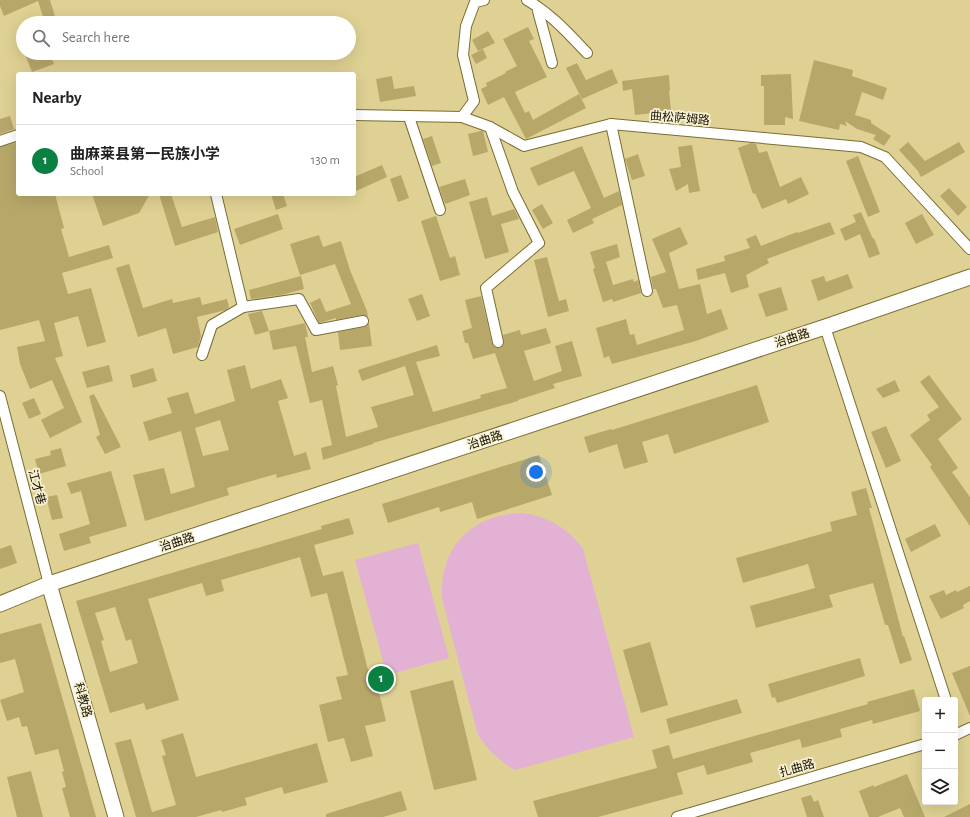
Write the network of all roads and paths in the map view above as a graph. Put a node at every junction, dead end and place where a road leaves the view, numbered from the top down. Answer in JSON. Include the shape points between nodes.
{"nodes":[{"id":1,"x":484,"y":0,"type":"edge"},
{"id":2,"x":527,"y":0,"type":"edge"},
{"id":3,"x":538,"y":11,"type":"dead end"},
{"id":4,"x":587,"y":53,"type":"dead end"},
{"id":5,"x":552,"y":63,"type":"dead end"},
{"id":6,"x":356,"y":115,"type":"edge"},
{"id":7,"x":462,"y":117,"type":"junction"},
{"id":8,"x":410,"y":120,"type":"dead end"},
{"id":9,"x":610,"y":124,"type":"junction"},
{"id":10,"x":490,"y":127,"type":"junction"},
{"id":11,"x":16,"y":136,"type":"edge"},
{"id":12,"x":0,"y":141,"type":"edge"},
{"id":13,"x":216,"y":196,"type":"edge"},
{"id":14,"x":440,"y":210,"type":"dead end"},
{"id":15,"x":970,"y":249,"type":"edge"},
{"id":16,"x":970,"y":277,"type":"edge"},
{"id":17,"x":647,"y":291,"type":"dead end"},
{"id":18,"x":243,"y":307,"type":"junction"},
{"id":19,"x":363,"y":321,"type":"dead end"},
{"id":20,"x":825,"y":327,"type":"junction"},
{"id":21,"x":498,"y":342,"type":"dead end"},
{"id":22,"x":202,"y":355,"type":"dead end"},
{"id":23,"x":0,"y":399,"type":"edge"},
{"id":24,"x":49,"y":584,"type":"junction"},
{"id":25,"x":0,"y":604,"type":"edge"},
{"id":26,"x":945,"y":697,"type":"edge"},
{"id":27,"x":970,"y":728,"type":"edge"},
{"id":28,"x":958,"y":732,"type":"edge"},
{"id":29,"x":922,"y":745,"type":"edge"},
{"id":30,"x":116,"y":817,"type":"edge"},
{"id":31,"x":676,"y":817,"type":"edge"}],
"edges":[{"from":1,"to":7,"type":"street","via":[[475,2],[466,26],[463,55],[474,101]]},
{"from":2,"to":4,"type":"street","via":[[560,23]]},
{"from":3,"to":5,"type":"street"},
{"from":6,"to":7,"type":"street","name":"曲松萨姆路"},
{"from":7,"to":10,"type":"street","name":"曲松萨姆路"},
{"from":8,"to":14,"type":"street"},
{"from":9,"to":10,"type":"street","name":"曲松萨姆路","via":[[524,146]]},
{"from":9,"to":15,"type":"street","name":"曲松萨姆路","via":[[860,147],[885,157]]},
{"from":9,"to":17,"type":"street"},
{"from":10,"to":21,"type":"street","via":[[514,192],[539,243],[486,288]]},
{"from":11,"to":12,"type":"street"},
{"from":13,"to":18,"type":"street"},
{"from":16,"to":20,"type":"main road","name":"治曲路"},
{"from":18,"to":19,"type":"street","via":[[299,299],[316,330]]},
{"from":18,"to":22,"type":"street","via":[[212,325]]},
{"from":20,"to":24,"type":"main road","name":"治曲路"},
{"from":20,"to":26,"type":"street"},
{"from":23,"to":24,"type":"street","name":"江才巷"},
{"from":24,"to":25,"type":"main road","name":"治曲路"},
{"from":24,"to":30,"type":"main road","name":"科教路"},
{"from":27,"to":28,"type":"street"},
{"from":29,"to":31,"type":"street","name":"扎曲路"}]}
